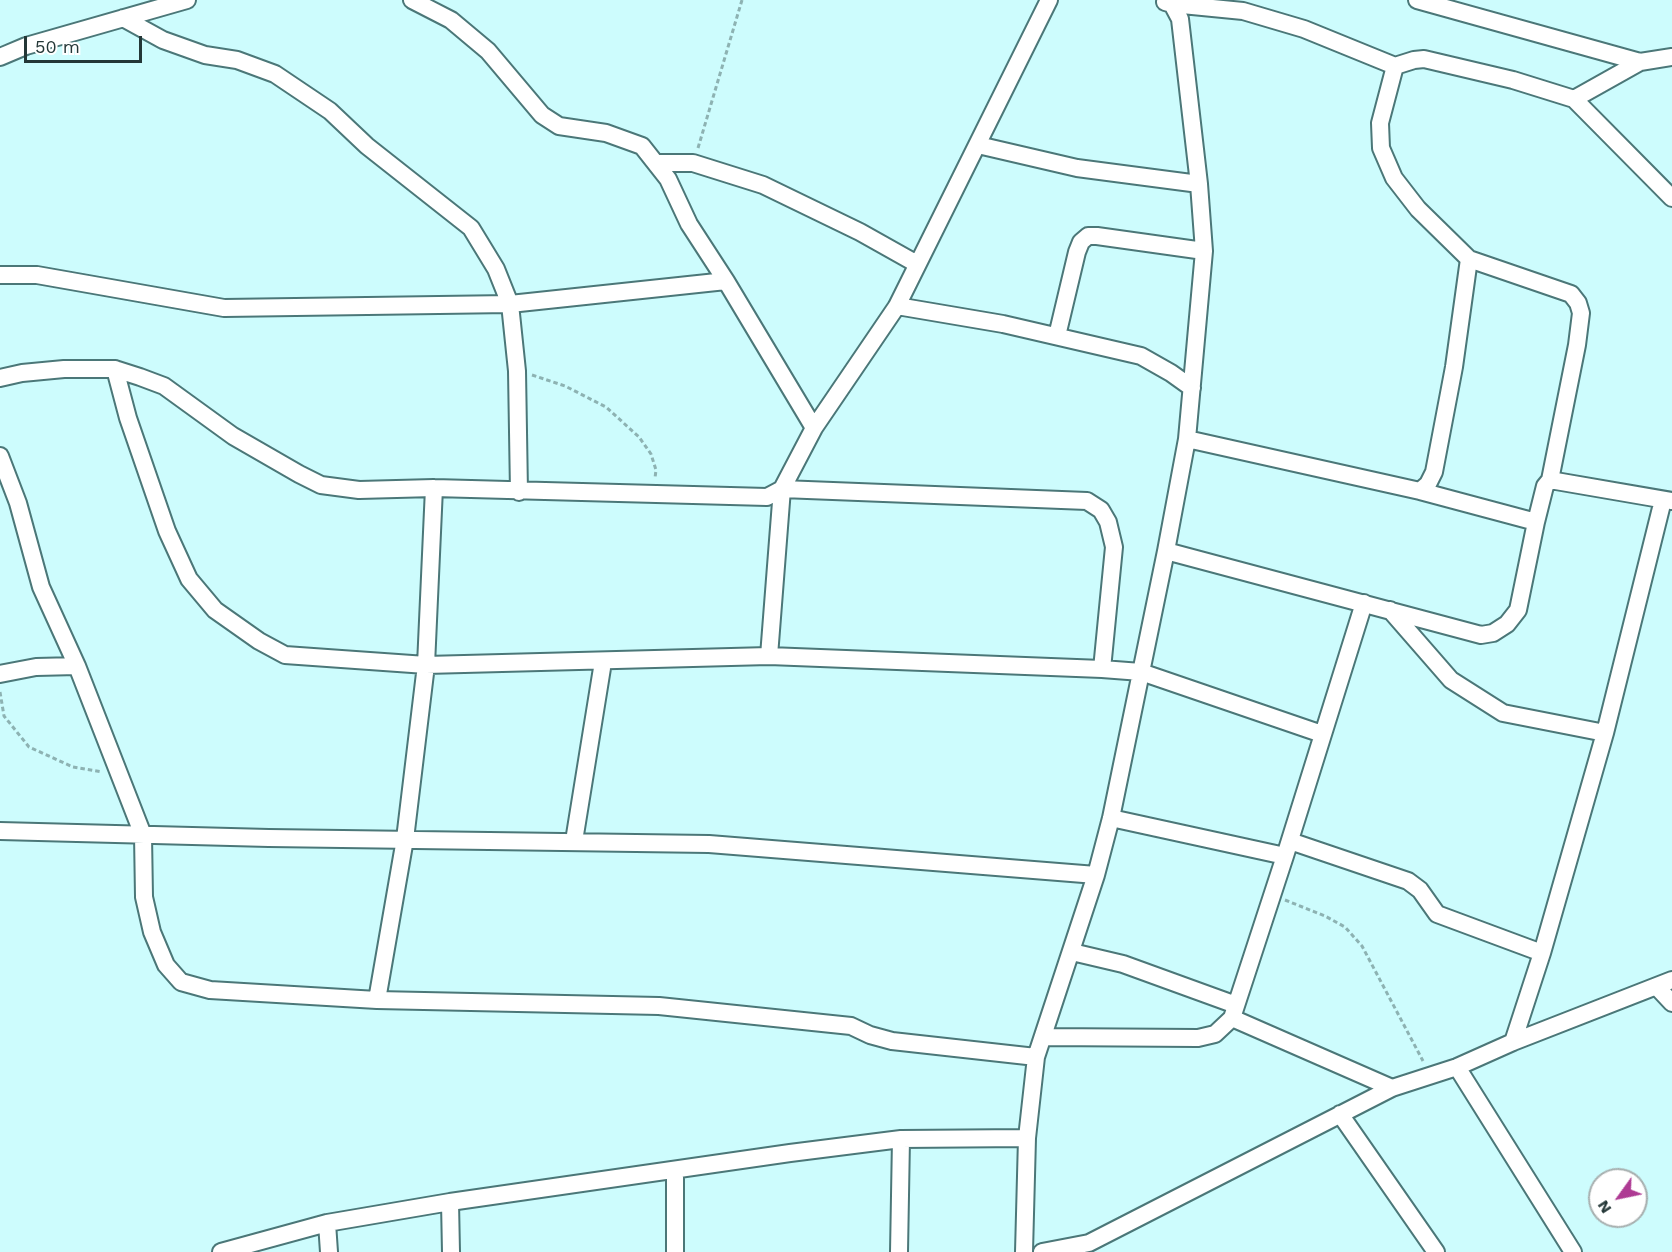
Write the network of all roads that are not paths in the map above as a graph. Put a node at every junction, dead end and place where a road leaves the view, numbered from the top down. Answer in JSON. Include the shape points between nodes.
{"nodes":[{"id":1,"x":187,"y":0,"type":"edge"},
{"id":2,"x":412,"y":0,"type":"edge"},
{"id":3,"x":1417,"y":0,"type":"edge"},
{"id":4,"x":1043,"y":2,"type":"edge"},
{"id":5,"x":1167,"y":2,"type":"edge"},
{"id":6,"x":123,"y":18,"type":"junction"},
{"id":7,"x":0,"y":57,"type":"edge"},
{"id":8,"x":1672,"y":57,"type":"edge"},
{"id":9,"x":1640,"y":62,"type":"junction"},
{"id":10,"x":1395,"y":66,"type":"junction"},
{"id":11,"x":1574,"y":99,"type":"junction"},
{"id":12,"x":978,"y":145,"type":"junction"},
{"id":13,"x":657,"y":163,"type":"junction"},
{"id":14,"x":1199,"y":184,"type":"junction"},
{"id":15,"x":1672,"y":198,"type":"edge"},
{"id":16,"x":1204,"y":251,"type":"junction"},
{"id":17,"x":1469,"y":259,"type":"junction"},
{"id":18,"x":917,"y":264,"type":"junction"},
{"id":19,"x":0,"y":275,"type":"edge"},
{"id":20,"x":726,"y":281,"type":"junction"},
{"id":21,"x":510,"y":304,"type":"junction"},
{"id":22,"x":897,"y":306,"type":"junction"},
{"id":23,"x":1057,"y":336,"type":"junction"},
{"id":24,"x":115,"y":369,"type":"junction"},
{"id":25,"x":0,"y":378,"type":"edge"},
{"id":26,"x":1192,"y":388,"type":"junction"},
{"id":27,"x":814,"y":428,"type":"junction"},
{"id":28,"x":1187,"y":439,"type":"junction"},
{"id":29,"x":0,"y":456,"type":"edge"},
{"id":30,"x":1550,"y":480,"type":"junction"},
{"id":31,"x":434,"y":488,"type":"junction"},
{"id":32,"x":782,"y":489,"type":"junction"},
{"id":33,"x":1420,"y":491,"type":"junction"},
{"id":34,"x":519,"y":492,"type":"junction"},
{"id":35,"x":1667,"y":501,"type":"edge"},
{"id":36,"x":1536,"y":522,"type":"junction"},
{"id":37,"x":1166,"y":551,"type":"junction"},
{"id":38,"x":1364,"y":603,"type":"junction"},
{"id":39,"x":1390,"y":610,"type":"junction"},
{"id":40,"x":769,"y":656,"type":"junction"},
{"id":41,"x":603,"y":662,"type":"junction"},
{"id":42,"x":426,"y":665,"type":"junction"},
{"id":43,"x":77,"y":666,"type":"junction"},
{"id":44,"x":1102,"y":669,"type":"junction"},
{"id":45,"x":1141,"y":672,"type":"junction"},
{"id":46,"x":0,"y":674,"type":"edge"},
{"id":47,"x":1605,"y":733,"type":"junction"},
{"id":48,"x":1322,"y":734,"type":"junction"},
{"id":49,"x":1111,"y":818,"type":"junction"},
{"id":50,"x":0,"y":831,"type":"edge"},
{"id":51,"x":143,"y":835,"type":"junction"},
{"id":52,"x":405,"y":839,"type":"junction"},
{"id":53,"x":574,"y":842,"type":"junction"},
{"id":54,"x":1287,"y":848,"type":"junction"},
{"id":55,"x":1096,"y":875,"type":"junction"},
{"id":56,"x":1072,"y":952,"type":"junction"},
{"id":57,"x":1542,"y":953,"type":"junction"},
{"id":58,"x":1664,"y":984,"type":"edge"},
{"id":59,"x":377,"y":1000,"type":"junction"},
{"id":60,"x":1672,"y":1003,"type":"edge"},
{"id":61,"x":1234,"y":1011,"type":"junction"},
{"id":62,"x":1043,"y":1037,"type":"junction"},
{"id":63,"x":1513,"y":1042,"type":"junction"},
{"id":64,"x":1036,"y":1057,"type":"junction"},
{"id":65,"x":1457,"y":1067,"type":"junction"},
{"id":66,"x":1392,"y":1088,"type":"junction"},
{"id":67,"x":1340,"y":1114,"type":"junction"},
{"id":68,"x":1027,"y":1138,"type":"junction"},
{"id":69,"x":901,"y":1139,"type":"junction"},
{"id":70,"x":675,"y":1170,"type":"junction"},
{"id":71,"x":450,"y":1202,"type":"junction"},
{"id":72,"x":327,"y":1224,"type":"junction"},
{"id":73,"x":1092,"y":1247,"type":"edge"},
{"id":74,"x":240,"y":1249,"type":"edge"},
{"id":75,"x":221,"y":1252,"type":"edge"},
{"id":76,"x":329,"y":1252,"type":"edge"},
{"id":77,"x":451,"y":1252,"type":"edge"},
{"id":78,"x":675,"y":1252,"type":"edge"},
{"id":79,"x":900,"y":1252,"type":"edge"},
{"id":80,"x":1024,"y":1252,"type":"edge"},
{"id":81,"x":1042,"y":1252,"type":"edge"},
{"id":82,"x":1436,"y":1252,"type":"edge"},
{"id":83,"x":1573,"y":1252,"type":"edge"}],
"edges":[{"from":1,"to":6,"type":"street"},
{"from":2,"to":13,"type":"street","via":[[451,20],[488,51],[542,115],[560,126],[606,133],[642,146]]},
{"from":3,"to":9,"type":"street"},
{"from":4,"to":12,"type":"street"},
{"from":5,"to":10,"type":"street","via":[[1243,11],[1304,29]]},
{"from":5,"to":14,"type":"street","via":[[1180,19]]},
{"from":6,"to":7,"type":"street"},
{"from":6,"to":21,"type":"street","via":[[163,40],[275,74],[330,111],[367,146],[471,228],[496,269]]},
{"from":8,"to":9,"type":"street"},
{"from":9,"to":11,"type":"street"},
{"from":10,"to":11,"type":"street","via":[[1425,59]]},
{"from":10,"to":17,"type":"street","via":[[1380,123],[1381,148],[1394,178],[1412,201]]},
{"from":11,"to":15,"type":"street"},
{"from":12,"to":14,"type":"street","via":[[1077,168]]},
{"from":12,"to":18,"type":"street"},
{"from":13,"to":18,"type":"street","via":[[693,163],[763,185]]},
{"from":13,"to":20,"type":"street","via":[[689,224]]},
{"from":14,"to":16,"type":"street"},
{"from":16,"to":23,"type":"street","via":[[1088,236],[1077,252]]},
{"from":16,"to":26,"type":"street"},
{"from":17,"to":30,"type":"street","via":[[1571,294],[1578,303],[1581,313],[1577,345]]},
{"from":17,"to":33,"type":"street","via":[[1434,472]]},
{"from":18,"to":22,"type":"street"},
{"from":19,"to":21,"type":"street","via":[[37,275],[224,308]]},
{"from":20,"to":21,"type":"street"},
{"from":20,"to":27,"type":"street"},
{"from":21,"to":34,"type":"street","via":[[517,371]]},
{"from":22,"to":23,"type":"street"},
{"from":22,"to":27,"type":"street"},
{"from":23,"to":26,"type":"street","via":[[1141,356]]},
{"from":24,"to":25,"type":"street","via":[[64,369]]},
{"from":24,"to":31,"type":"street","via":[[164,386],[233,436],[321,485],[359,490]]},
{"from":24,"to":42,"type":"street","via":[[167,531],[189,579],[215,610],[285,655]]},
{"from":26,"to":28,"type":"street"},
{"from":27,"to":32,"type":"street"},
{"from":28,"to":33,"type":"street"},
{"from":28,"to":37,"type":"street"},
{"from":29,"to":43,"type":"street","via":[[18,503],[41,587]]},
{"from":30,"to":35,"type":"street"},
{"from":30,"to":36,"type":"street"},
{"from":31,"to":34,"type":"street"},
{"from":31,"to":42,"type":"street"},
{"from":32,"to":34,"type":"street","via":[[767,497]]},
{"from":32,"to":40,"type":"street"},
{"from":32,"to":44,"type":"street","via":[[1087,501],[1101,510],[1114,547]]},
{"from":33,"to":36,"type":"street"},
{"from":35,"to":47,"type":"street"},
{"from":36,"to":39,"type":"street","via":[[1518,610],[1493,633],[1481,635]]},
{"from":37,"to":38,"type":"street"},
{"from":37,"to":45,"type":"street"},
{"from":38,"to":39,"type":"street"},
{"from":38,"to":48,"type":"street"},
{"from":39,"to":47,"type":"street","via":[[1451,680],[1503,713]]},
{"from":40,"to":41,"type":"street"},
{"from":40,"to":44,"type":"street"},
{"from":41,"to":42,"type":"street"},
{"from":41,"to":53,"type":"street"},
{"from":42,"to":52,"type":"street"},
{"from":43,"to":46,"type":"street","via":[[36,667]]},
{"from":43,"to":51,"type":"street"},
{"from":44,"to":45,"type":"street"},
{"from":45,"to":48,"type":"street"},
{"from":45,"to":49,"type":"street"},
{"from":47,"to":57,"type":"street"},
{"from":48,"to":54,"type":"street"},
{"from":49,"to":54,"type":"street"},
{"from":49,"to":55,"type":"street"},
{"from":50,"to":51,"type":"street"},
{"from":51,"to":52,"type":"street"},
{"from":51,"to":59,"type":"street","via":[[144,897],[152,933],[166,965],[182,981],[210,990]]},
{"from":52,"to":53,"type":"street"},
{"from":52,"to":59,"type":"street"},
{"from":53,"to":55,"type":"street","via":[[709,844]]},
{"from":54,"to":57,"type":"street","via":[[1408,881],[1420,890],[1437,914]]},
{"from":54,"to":61,"type":"street"},
{"from":55,"to":56,"type":"street"},
{"from":56,"to":61,"type":"street","via":[[1123,964]]},
{"from":56,"to":62,"type":"street"},
{"from":57,"to":63,"type":"street"},
{"from":58,"to":60,"type":"street"},
{"from":58,"to":63,"type":"street"},
{"from":59,"to":64,"type":"street","via":[[659,1006],[851,1026],[892,1041]]},
{"from":61,"to":62,"type":"street","via":[[1215,1034],[1198,1038]]},
{"from":61,"to":66,"type":"street"},
{"from":62,"to":64,"type":"street"},
{"from":63,"to":65,"type":"street"},
{"from":64,"to":68,"type":"street"},
{"from":65,"to":66,"type":"street"},
{"from":65,"to":83,"type":"street"},
{"from":66,"to":67,"type":"street"},
{"from":67,"to":73,"type":"street"},
{"from":67,"to":82,"type":"street"},
{"from":68,"to":69,"type":"street"},
{"from":68,"to":80,"type":"street"},
{"from":69,"to":70,"type":"street"},
{"from":69,"to":79,"type":"street"},
{"from":70,"to":71,"type":"street"},
{"from":70,"to":78,"type":"street"},
{"from":71,"to":72,"type":"street"},
{"from":71,"to":77,"type":"street"},
{"from":72,"to":74,"type":"street"},
{"from":72,"to":76,"type":"street"},
{"from":73,"to":81,"type":"street"},
{"from":74,"to":75,"type":"street"}]}
